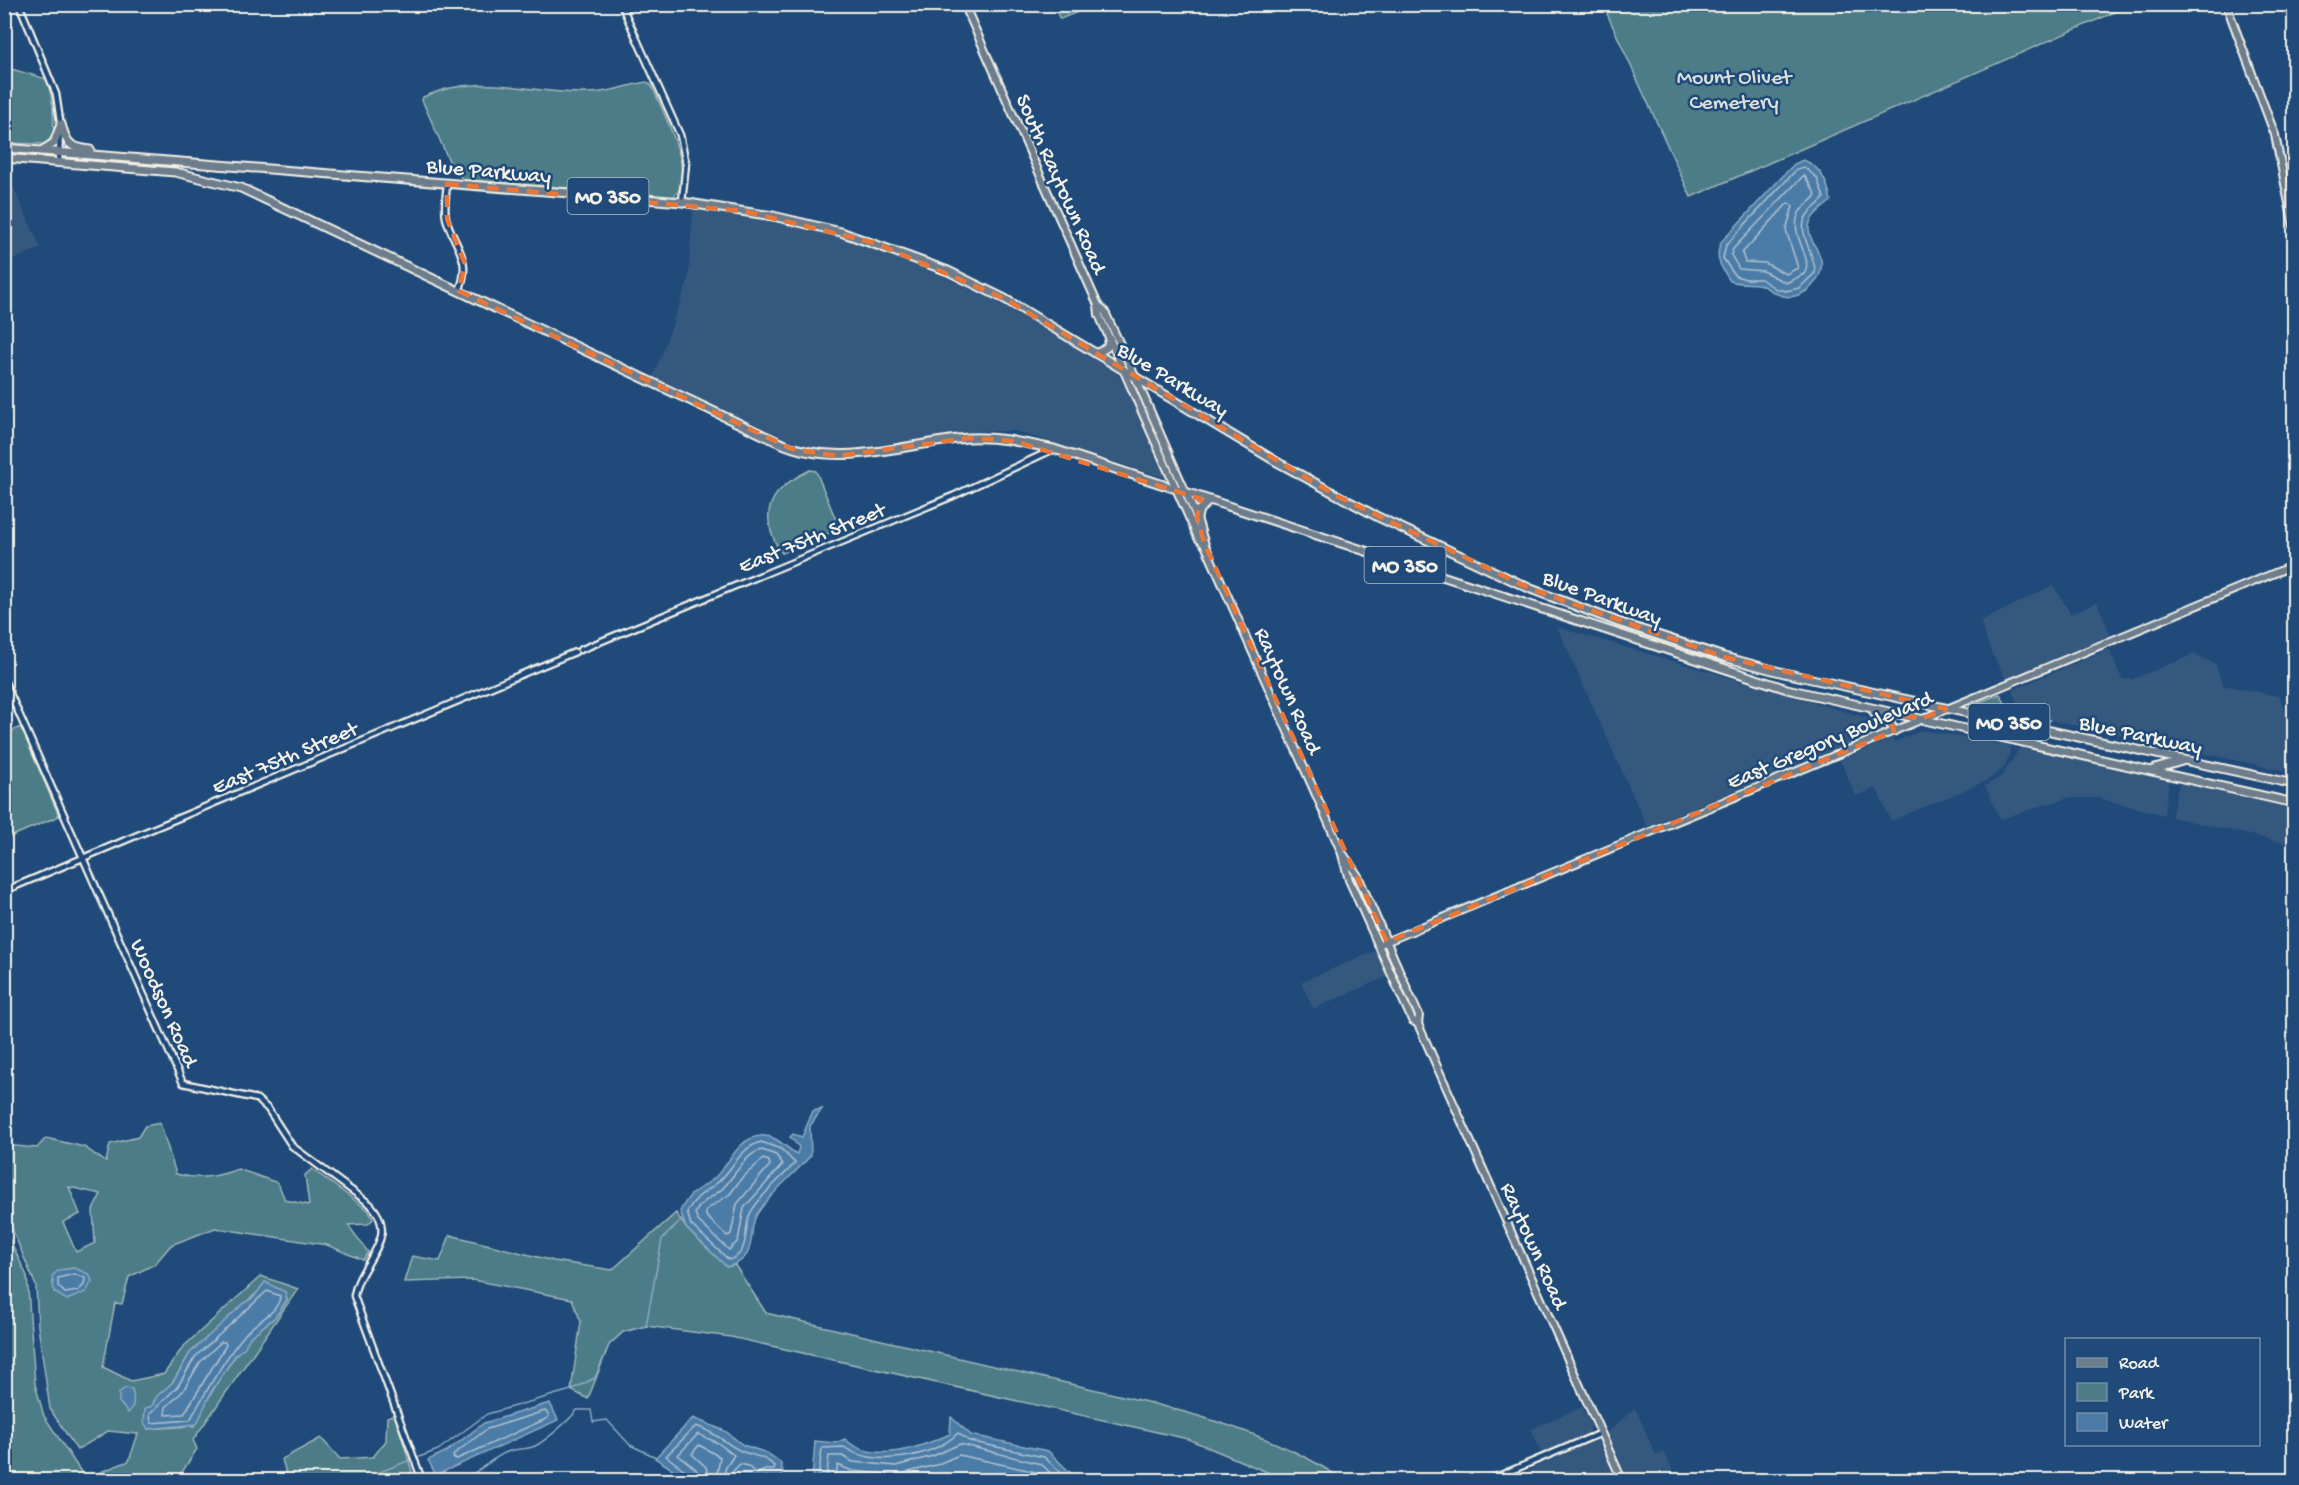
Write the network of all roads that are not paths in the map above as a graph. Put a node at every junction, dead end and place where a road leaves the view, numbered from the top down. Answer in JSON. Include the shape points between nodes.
{"nodes":[{"id":1,"x":19,"y":4,"type":"edge"},
{"id":2,"x":635,"y":4,"type":"edge"},
{"id":3,"x":964,"y":4,"type":"edge"},
{"id":4,"x":2226,"y":4,"type":"edge"},
{"id":5,"x":622,"y":7,"type":"edge"},
{"id":6,"x":61,"y":124,"type":"junction"},
{"id":7,"x":4,"y":148,"type":"edge"},
{"id":8,"x":40,"y":151,"type":"junction"},
{"id":9,"x":60,"y":153,"type":"junction"},
{"id":10,"x":113,"y":156,"type":"junction"},
{"id":11,"x":4,"y":158,"type":"edge"},
{"id":12,"x":59,"y":163,"type":"junction"},
{"id":13,"x":447,"y":184,"type":"junction"},
{"id":14,"x":682,"y":202,"type":"junction"},
{"id":15,"x":2295,"y":228,"type":"edge"},
{"id":16,"x":459,"y":291,"type":"junction"},
{"id":17,"x":1098,"y":305,"type":"junction"},
{"id":18,"x":1110,"y":339,"type":"junction"},
{"id":19,"x":1098,"y":353,"type":"junction"},
{"id":20,"x":1122,"y":368,"type":"junction"},
{"id":21,"x":1134,"y":374,"type":"junction"},
{"id":22,"x":1054,"y":449,"type":"junction"},
{"id":23,"x":1177,"y":491,"type":"junction"},
{"id":24,"x":1187,"y":494,"type":"junction"},
{"id":25,"x":1209,"y":501,"type":"junction"},
{"id":26,"x":1197,"y":518,"type":"junction"},
{"id":27,"x":1205,"y":545,"type":"junction"},
{"id":28,"x":2295,"y":565,"type":"edge"},
{"id":29,"x":4,"y":680,"type":"edge"},
{"id":30,"x":1844,"y":702,"type":"junction"},
{"id":31,"x":1946,"y":709,"type":"junction"},
{"id":32,"x":1921,"y":719,"type":"junction"},
{"id":33,"x":1894,"y":731,"type":"junction"},
{"id":34,"x":2183,"y":761,"type":"junction"},
{"id":35,"x":2147,"y":770,"type":"junction"},
{"id":36,"x":2295,"y":784,"type":"edge"},
{"id":37,"x":2295,"y":803,"type":"edge"},
{"id":38,"x":1341,"y":851,"type":"junction"},
{"id":39,"x":84,"y":858,"type":"junction"},
{"id":40,"x":4,"y":891,"type":"edge"},
{"id":41,"x":1387,"y":942,"type":"junction"},
{"id":42,"x":1378,"y":945,"type":"junction"},
{"id":43,"x":1418,"y":1024,"type":"junction"},
{"id":44,"x":1601,"y":1433,"type":"junction"},
{"id":45,"x":422,"y":1480,"type":"edge"},
{"id":46,"x":1490,"y":1480,"type":"edge"},
{"id":47,"x":1622,"y":1480,"type":"edge"}],
"edges":[{"from":1,"to":6,"type":"street","via":[[52,79]]},
{"from":2,"to":5,"type":"street"},
{"from":3,"to":17,"type":"main road","name":"South Raytown Road"},
{"from":4,"to":15,"type":"main road","via":[[2275,135]]},
{"from":5,"to":14,"type":"street","via":[[680,135],[686,163]]},
{"from":6,"to":8,"type":"highway","via":[[54,143]]},
{"from":6,"to":9,"type":"street"},
{"from":6,"to":10,"type":"highway","via":[[70,146]]},
{"from":7,"to":8,"type":"highway","name":"Blue Parkway","number":"MO 350"},
{"from":8,"to":9,"type":"highway","name":"Blue Parkway","number":"MO 350"},
{"from":9,"to":10,"type":"highway","name":"Blue Parkway","number":"MO 350"},
{"from":9,"to":12,"type":"street"},
{"from":10,"to":13,"type":"highway","name":"Blue Parkway","number":"MO 350"},
{"from":11,"to":12,"type":"highway","name":"Blue Parkway","number":"MO 350"},
{"from":12,"to":16,"type":"highway","name":"Blue Parkway","number":"MO 350","via":[[175,172],[233,185]]},
{"from":13,"to":14,"type":"highway","name":"Blue Parkway","number":"MO 350"},
{"from":13,"to":16,"type":"street","via":[[447,219],[466,272]]},
{"from":14,"to":19,"type":"highway","name":"Blue Parkway","number":"MO 350","via":[[810,224],[910,255],[998,295]]},
{"from":16,"to":22,"type":"highway","name":"Blue Parkway","number":"MO 350","via":[[807,453],[853,455],[970,438]]},
{"from":17,"to":18,"type":"main road","name":"Raytown Road"},
{"from":17,"to":21,"type":"main road","name":"South Raytown Road"},
{"from":18,"to":19,"type":"highway"},
{"from":18,"to":20,"type":"main road","name":"Raytown Road"},
{"from":19,"to":20,"type":"highway","name":"Blue Parkway","number":"MO 350"},
{"from":20,"to":21,"type":"highway","name":"Blue Parkway","number":"MO 350"},
{"from":20,"to":23,"type":"main road","name":"Raytown Road"},
{"from":21,"to":24,"type":"main road","name":"Raytown Road"},
{"from":21,"to":31,"type":"highway","name":"Blue Parkway","number":"MO 350","via":[[1337,496],[1531,589],[1724,657]]},
{"from":22,"to":23,"type":"highway","name":"Blue Parkway","number":"MO 350"},
{"from":22,"to":39,"type":"street","name":"East 75th Street","via":[[928,507]]},
{"from":23,"to":24,"type":"highway","name":"Blue Parkway","number":"MO 350"},
{"from":23,"to":27,"type":"main road","name":"Raytown Road"},
{"from":24,"to":25,"type":"highway","name":"Blue Parkway","number":"MO 350"},
{"from":24,"to":26,"type":"main road","name":"Raytown Road"},
{"from":25,"to":26,"type":"highway"},
{"from":25,"to":30,"type":"highway","name":"Blue Parkway","number":"MO 350","via":[[1755,680]]},
{"from":26,"to":27,"type":"main road","name":"Raytown Road"},
{"from":27,"to":38,"type":"main road","name":"Raytown Road"},
{"from":28,"to":31,"type":"main road","name":"East Gregory Boulevard"},
{"from":29,"to":39,"type":"street","name":"Woodson Road"},
{"from":30,"to":32,"type":"highway","name":"Blue Parkway","number":"MO 350"},
{"from":30,"to":33,"type":"highway","via":[[1886,717]]},
{"from":31,"to":32,"type":"main road","name":"East Gregory Boulevard"},
{"from":31,"to":34,"type":"highway","name":"Blue Parkway","number":"MO 350"},
{"from":32,"to":33,"type":"main road","name":"East Gregory Boulevard"},
{"from":32,"to":35,"type":"highway","name":"Blue Parkway","number":"MO 350"},
{"from":33,"to":41,"type":"main road","name":"East Gregory Boulevard"},
{"from":34,"to":35,"type":"highway"},
{"from":34,"to":36,"type":"highway","name":"Blue Parkway","number":"MO 350"},
{"from":35,"to":37,"type":"highway","name":"Blue Parkway","number":"MO 350"},
{"from":38,"to":41,"type":"main road","name":"Raytown Road","via":[[1358,876]]},
{"from":38,"to":42,"type":"main road","name":"Raytown Road","via":[[1348,880]]},
{"from":39,"to":40,"type":"street","name":"East 75th Street"},
{"from":39,"to":45,"type":"street","name":"Woodson Road","via":[[183,1083],[257,1099],[268,1108],[292,1146],[379,1214],[380,1242],[354,1296]]},
{"from":41,"to":42,"type":"main road","name":"East Gregory Boulevard"},
{"from":41,"to":43,"type":"main road","name":"Raytown Road","via":[[1419,1016]]},
{"from":42,"to":43,"type":"main road","name":"Raytown Road","via":[[1412,1020]]},
{"from":43,"to":44,"type":"main road","name":"Raytown Road"},
{"from":44,"to":46,"type":"street"},
{"from":44,"to":47,"type":"main road","name":"Raytown Road"}]}
